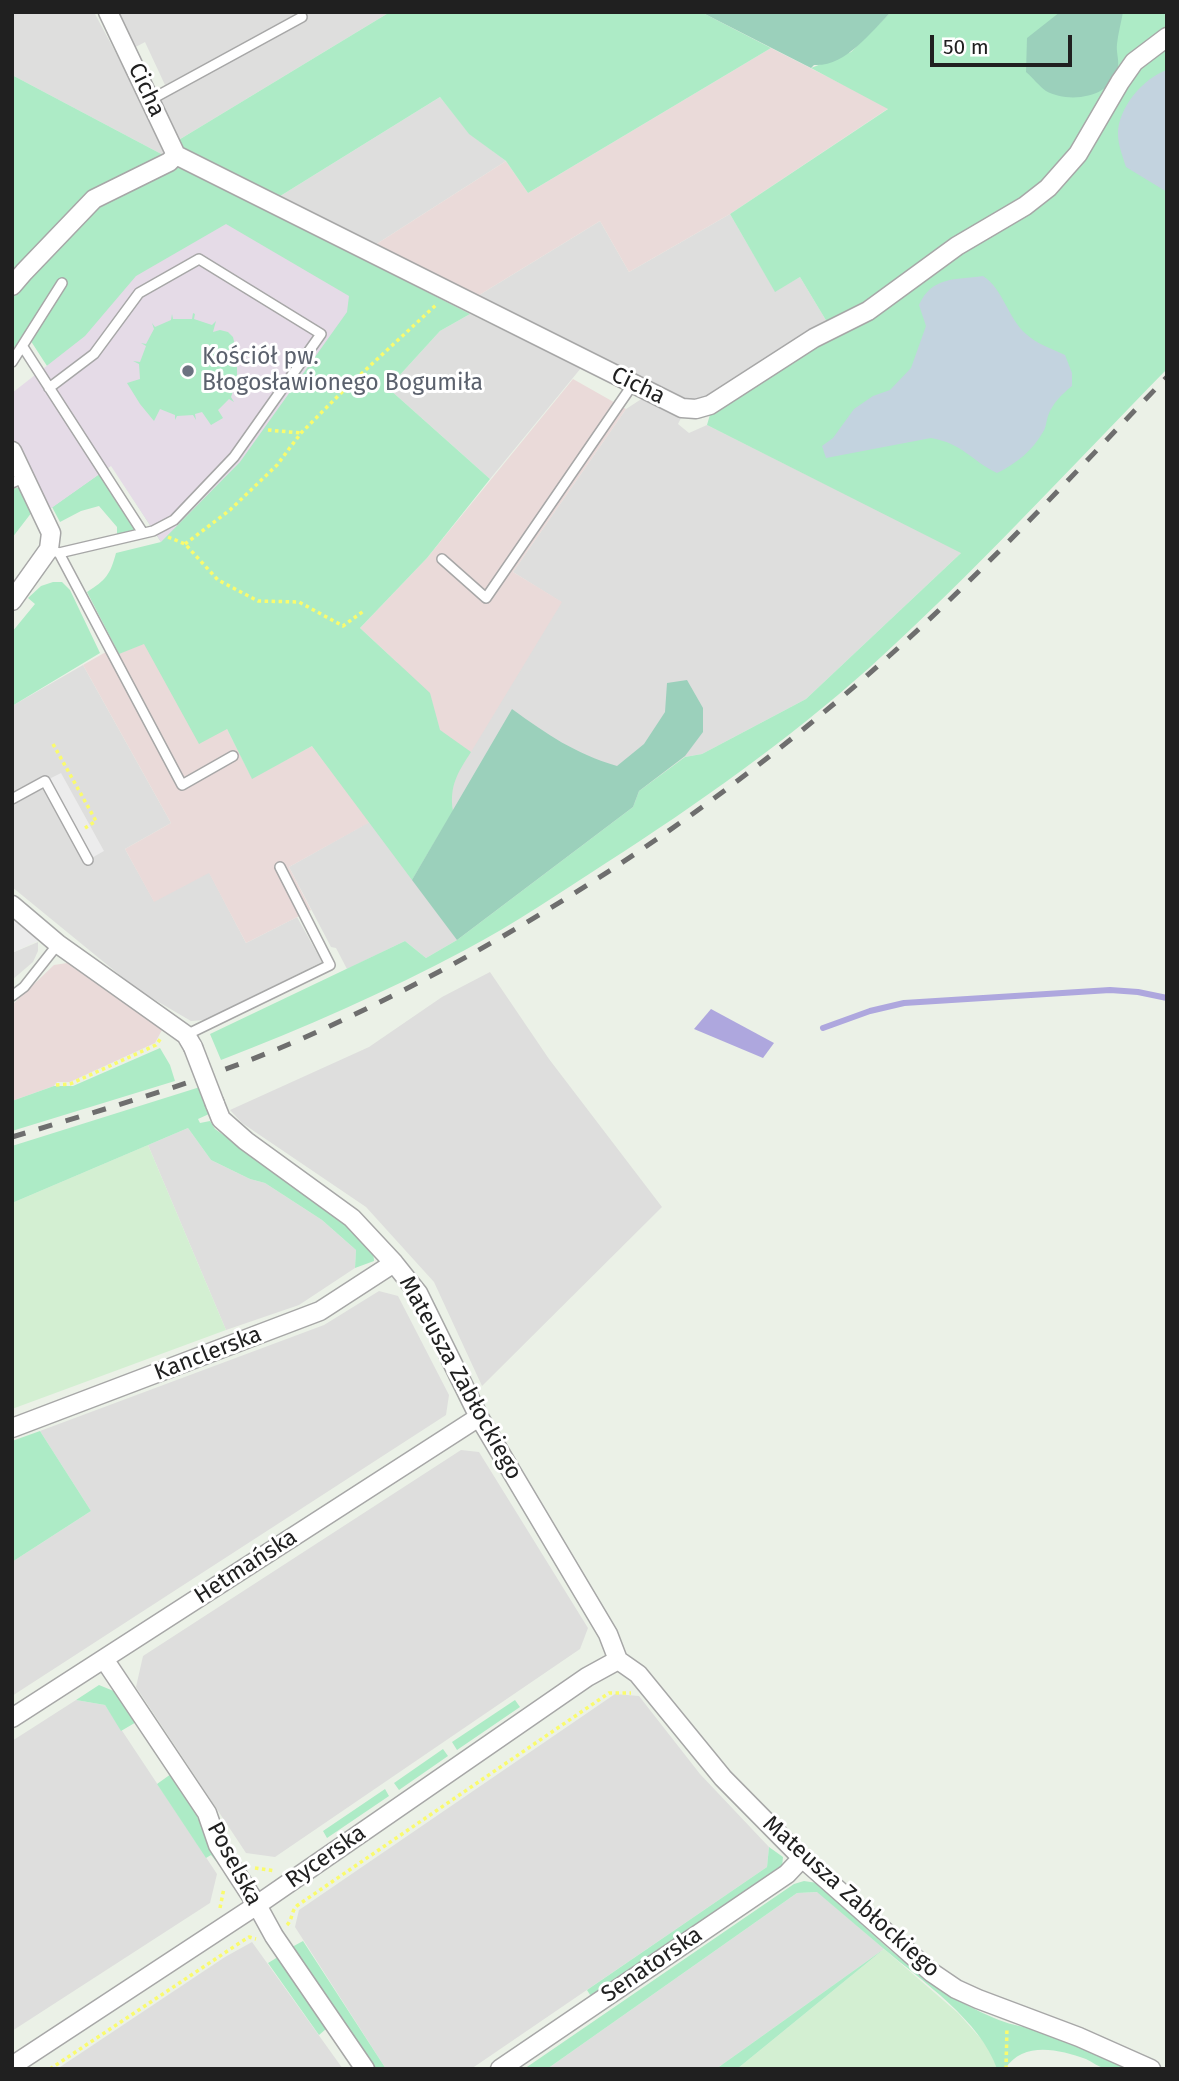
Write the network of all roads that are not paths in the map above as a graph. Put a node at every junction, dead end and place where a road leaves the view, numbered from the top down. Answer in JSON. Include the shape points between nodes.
{"nodes":[{"id":1,"x":108,"y":12,"type":"edge"},
{"id":2,"x":302,"y":17,"type":"dead end"},
{"id":3,"x":1167,"y":37,"type":"edge"},
{"id":4,"x":150,"y":100,"type":"junction"},
{"id":5,"x":176,"y":155,"type":"junction"},
{"id":6,"x":62,"y":283,"type":"dead end"},
{"id":7,"x":12,"y":286,"type":"edge"},
{"id":8,"x":23,"y":347,"type":"junction"},
{"id":9,"x":12,"y":362,"type":"edge"},
{"id":10,"x":633,"y":384,"type":"junction"},
{"id":11,"x":49,"y":388,"type":"junction"},
{"id":12,"x":12,"y":451,"type":"edge"},
{"id":13,"x":19,"y":480,"type":"edge"},
{"id":14,"x":148,"y":532,"type":"junction"},
{"id":15,"x":54,"y":551,"type":"junction"},
{"id":16,"x":442,"y":559,"type":"dead end"},
{"id":17,"x":12,"y":601,"type":"edge"},
{"id":18,"x":233,"y":756,"type":"dead end"},
{"id":19,"x":12,"y":799,"type":"edge"},
{"id":20,"x":88,"y":860,"type":"dead end"},
{"id":21,"x":280,"y":867,"type":"dead end"},
{"id":22,"x":12,"y":905,"type":"edge"},
{"id":23,"x":58,"y":944,"type":"junction"},
{"id":24,"x":12,"y":996,"type":"edge"},
{"id":25,"x":190,"y":1041,"type":"junction"},
{"id":26,"x":394,"y":1263,"type":"junction"},
{"id":27,"x":479,"y":1417,"type":"junction"},
{"id":28,"x":12,"y":1428,"type":"edge"},
{"id":29,"x":104,"y":1659,"type":"junction"},
{"id":30,"x":618,"y":1660,"type":"junction"},
{"id":31,"x":12,"y":1718,"type":"edge"},
{"id":32,"x":802,"y":1858,"type":"junction"},
{"id":33,"x":257,"y":1905,"type":"junction"},
{"id":34,"x":12,"y":2066,"type":"edge"},
{"id":35,"x":365,"y":2069,"type":"edge"},
{"id":36,"x":500,"y":2069,"type":"edge"},
{"id":37,"x":1152,"y":2069,"type":"edge"}],
"edges":[{"from":1,"to":4,"type":"street","name":"Cicha"},
{"from":2,"to":4,"type":"lane"},
{"from":3,"to":10,"type":"street","name":"Cicha","via":[[1134,62],[1078,155],[1048,188],[868,311],[814,338],[710,405],[682,408]]},
{"from":4,"to":5,"type":"street","name":"Cicha"},
{"from":5,"to":7,"type":"street","via":[[94,199]]},
{"from":5,"to":10,"type":"street","name":"Cicha"},
{"from":6,"to":8,"type":"lane"},
{"from":8,"to":9,"type":"lane"},
{"from":8,"to":11,"type":"lane"},
{"from":10,"to":16,"type":"lane","via":[[486,598]]},
{"from":11,"to":14,"type":"lane"},
{"from":11,"to":14,"type":"lane","via":[[94,354],[139,293],[199,260],[321,334],[234,457],[174,520]]},
{"from":12,"to":13,"type":"street"},
{"from":13,"to":15,"type":"street","via":[[51,533]]},
{"from":14,"to":15,"type":"lane"},
{"from":15,"to":17,"type":"street"},
{"from":15,"to":18,"type":"lane","via":[[182,785]]},
{"from":19,"to":20,"type":"lane","via":[[45,781]]},
{"from":21,"to":25,"type":"lane","via":[[330,965]]},
{"from":22,"to":23,"type":"street"},
{"from":23,"to":24,"type":"lane"},
{"from":23,"to":25,"type":"street"},
{"from":25,"to":26,"type":"street","name":"Mateusza Zabłockiego","bridge":true,"via":[[221,1119],[352,1218]]},
{"from":26,"to":27,"type":"street","name":"Mateusza Zabłockiego","via":[[418,1293]]},
{"from":26,"to":28,"type":"street","name":"Kanclerska","via":[[320,1311]]},
{"from":27,"to":29,"type":"street","name":"Hetmańska"},
{"from":27,"to":30,"type":"street","name":"Mateusza Zabłockiego","via":[[608,1634]]},
{"from":29,"to":31,"type":"street","name":"Hetmańska"},
{"from":29,"to":33,"type":"street","name":"Poselska","via":[[207,1813],[218,1845]]},
{"from":30,"to":32,"type":"street","name":"Mateusza Zabłockiego","via":[[638,1674],[723,1778]]},
{"from":30,"to":33,"type":"street","name":"Rycerska"},
{"from":32,"to":36,"type":"street","name":"Senatorska","via":[[788,1874]]},
{"from":32,"to":37,"type":"street","name":"Mateusza Zabłockiego","via":[[956,1989]]},
{"from":33,"to":34,"type":"street","name":"Rycerska"},
{"from":33,"to":35,"type":"street","name":"Poselska"}]}
